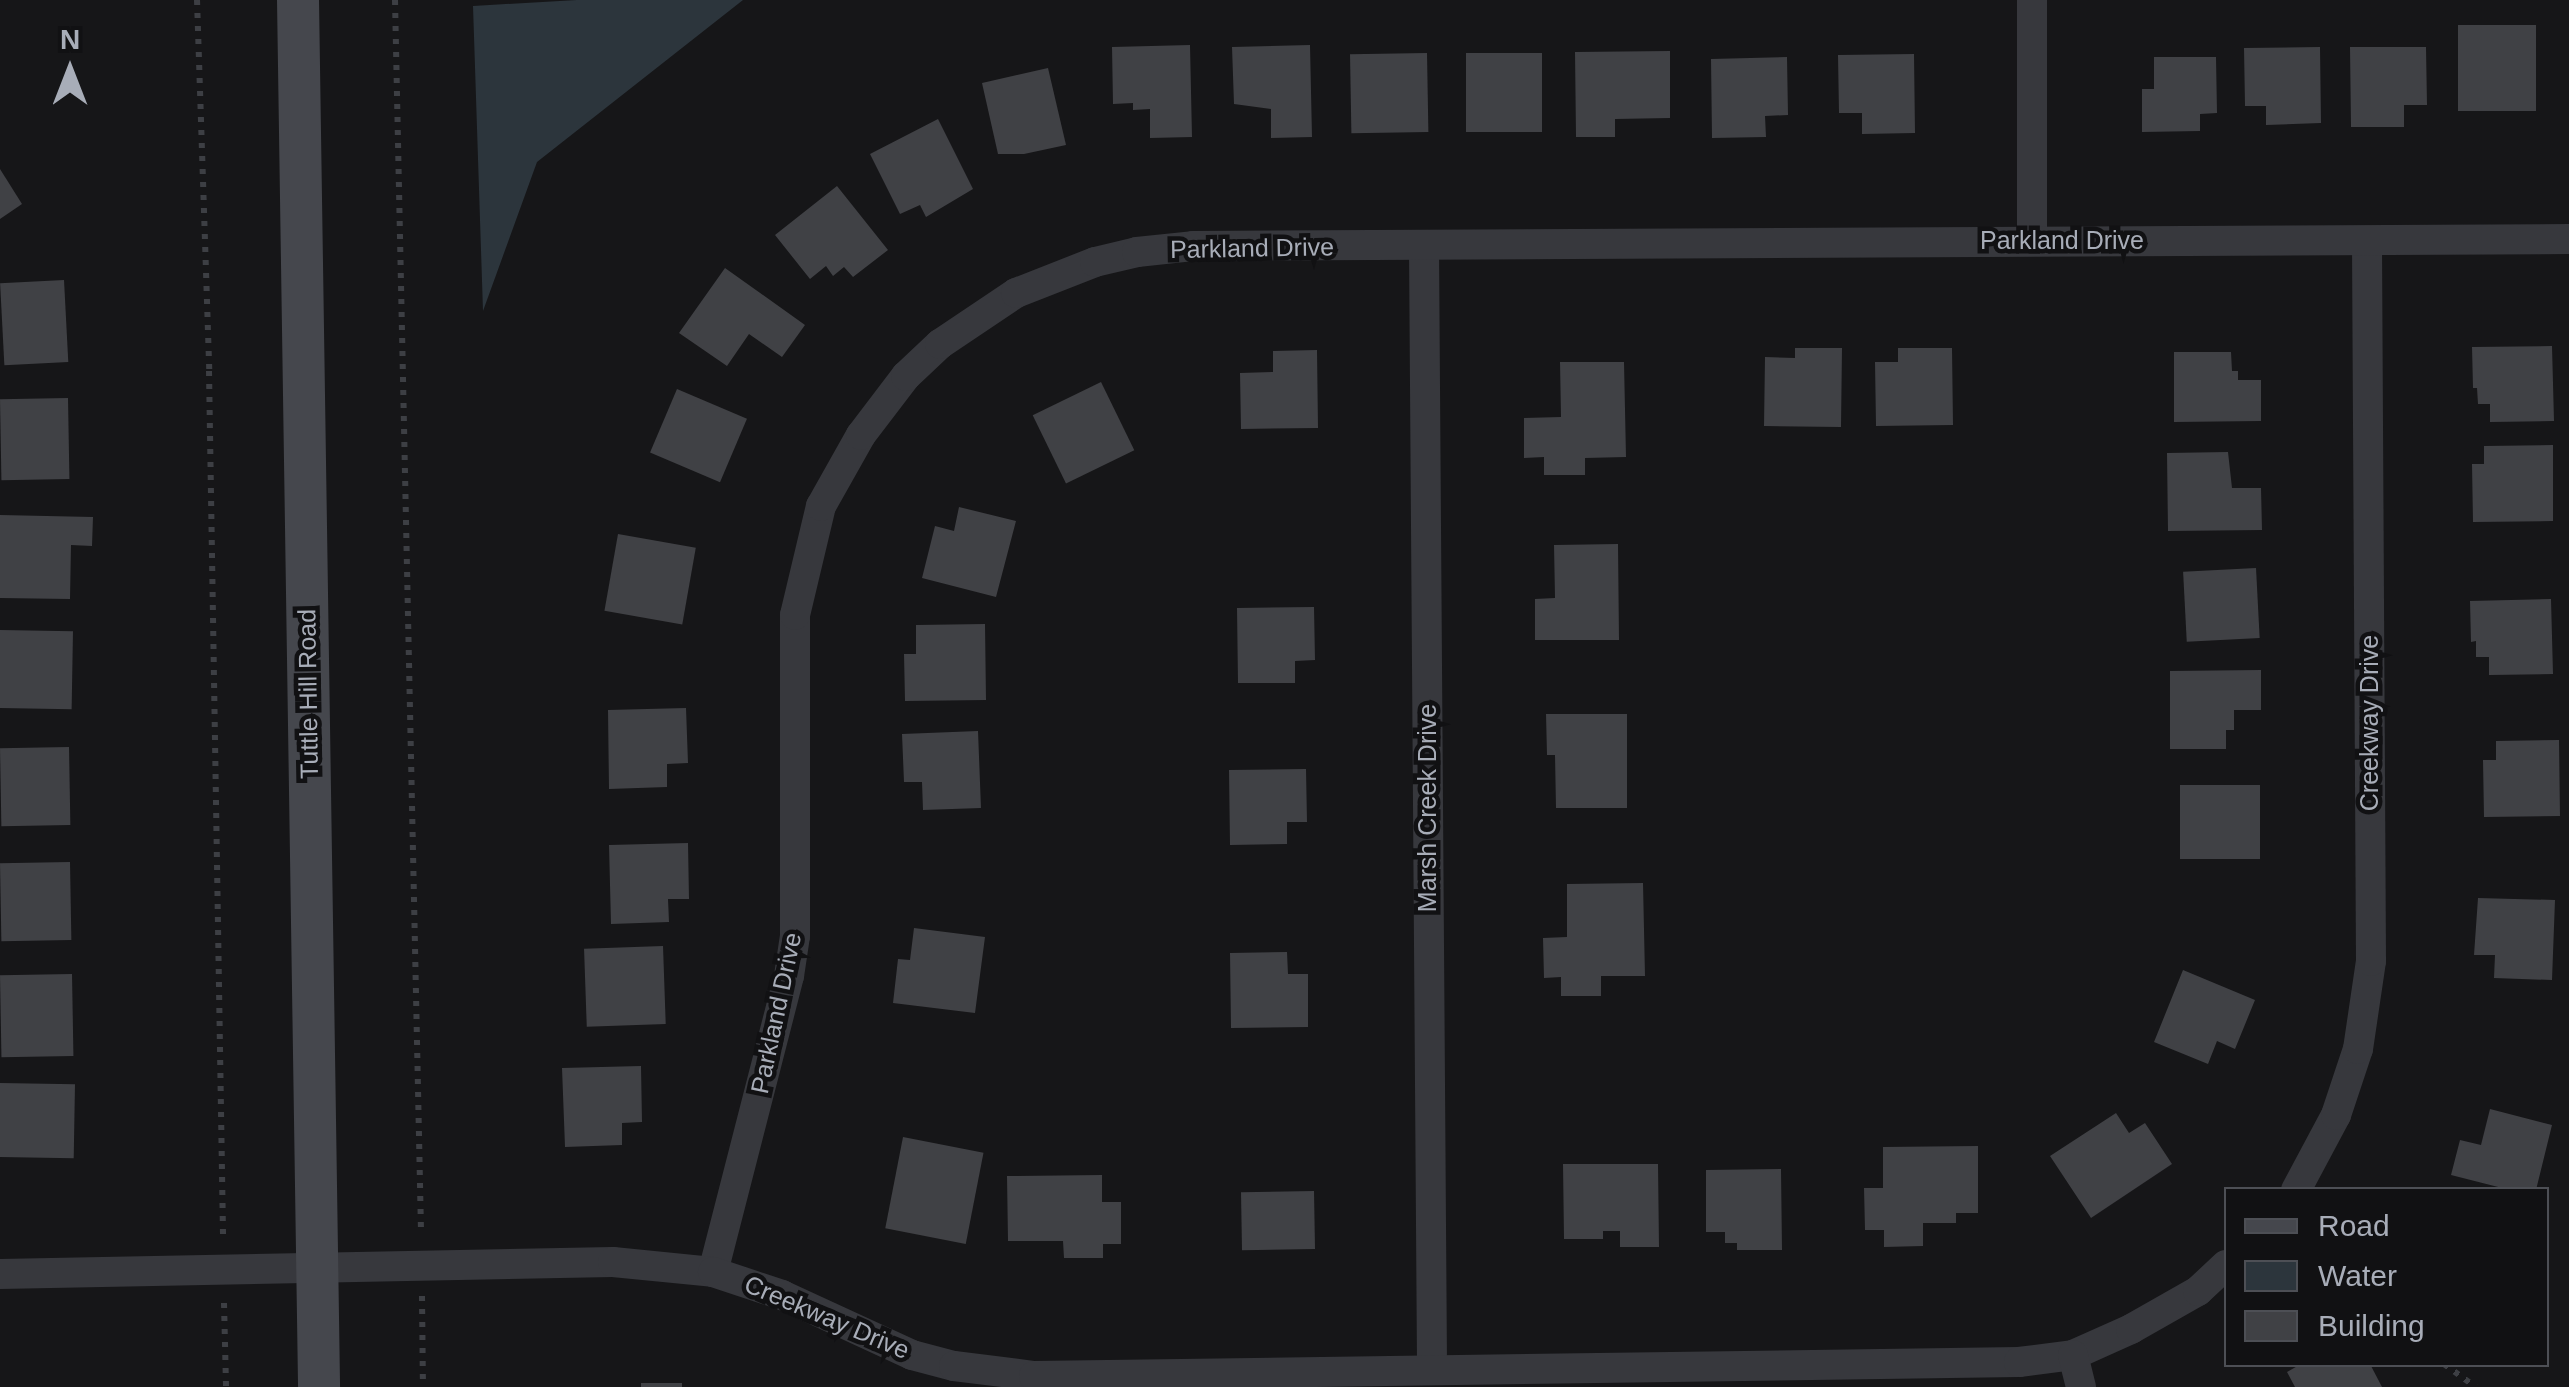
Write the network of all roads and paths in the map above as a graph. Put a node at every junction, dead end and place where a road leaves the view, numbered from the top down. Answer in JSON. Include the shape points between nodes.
{"nodes":[{"id":1,"x":197,"y":0,"type":"edge"},
{"id":2,"x":298,"y":0,"type":"edge"},
{"id":3,"x":395,"y":0,"type":"edge"},
{"id":4,"x":2032,"y":0,"type":"edge"},
{"id":5,"x":2032,"y":239,"type":"junction"},
{"id":6,"x":2569,"y":239,"type":"edge"},
{"id":7,"x":2367,"y":241,"type":"junction"},
{"id":8,"x":1424,"y":246,"type":"junction"},
{"id":9,"x":2298,"y":1187,"type":"edge"},
{"id":10,"x":422,"y":1264,"type":"junction"},
{"id":11,"x":317,"y":1265,"type":"junction"},
{"id":12,"x":2224,"y":1266,"type":"edge"},
{"id":13,"x":223,"y":1268,"type":"junction"},
{"id":14,"x":713,"y":1272,"type":"junction"},
{"id":15,"x":0,"y":1274,"type":"edge"},
{"id":16,"x":2073,"y":1355,"type":"junction"},
{"id":17,"x":2448,"y":1367,"type":"edge"},
{"id":18,"x":1432,"y":1370,"type":"junction"},
{"id":19,"x":226,"y":1387,"type":"edge"},
{"id":20,"x":319,"y":1387,"type":"edge"},
{"id":21,"x":424,"y":1387,"type":"edge"},
{"id":22,"x":2081,"y":1387,"type":"edge"},
{"id":23,"x":2476,"y":1387,"type":"edge"}],
"edges":[{"from":1,"to":13,"type":"path"},
{"from":2,"to":11,"type":"main road","name":"Tuttle Hill Road"},
{"from":3,"to":10,"type":"path"},
{"from":4,"to":5,"type":"street"},
{"from":5,"to":7,"type":"street","name":"Parkland Drive"},
{"from":5,"to":8,"type":"street","name":"Parkland Drive"},
{"from":6,"to":7,"type":"street","name":"Parkland Drive"},
{"from":7,"to":9,"type":"street","name":"Creekway Drive","via":[[2370,960],[2358,1049],[2336,1115]]},
{"from":8,"to":14,"type":"street","name":"Parkland Drive","via":[[1193,246],[1137,252],[1059,274],[1016,293],[940,344],[860,435],[821,506],[794,615],[794,936]]},
{"from":8,"to":18,"type":"street","name":"Marsh Creek Drive"},
{"from":10,"to":11,"type":"street","name":"Creekway Drive"},
{"from":10,"to":14,"type":"street","name":"Creekway Drive","via":[[614,1262]]},
{"from":10,"to":21,"type":"path"},
{"from":11,"to":13,"type":"street","name":"Creekway Drive"},
{"from":11,"to":20,"type":"main road","name":"Tuttle Hill Road"},
{"from":12,"to":16,"type":"street","name":"Creekway Drive","via":[[2198,1292]]},
{"from":13,"to":15,"type":"street","name":"Creekway Drive"},
{"from":13,"to":19,"type":"path"},
{"from":14,"to":18,"type":"street","name":"Creekway Drive","via":[[782,1295],[912,1355],[1000,1373]]},
{"from":16,"to":18,"type":"street","name":"Creekway Drive","via":[[2019,1362]]},
{"from":16,"to":22,"type":"street"},
{"from":17,"to":23,"type":"path"}]}
